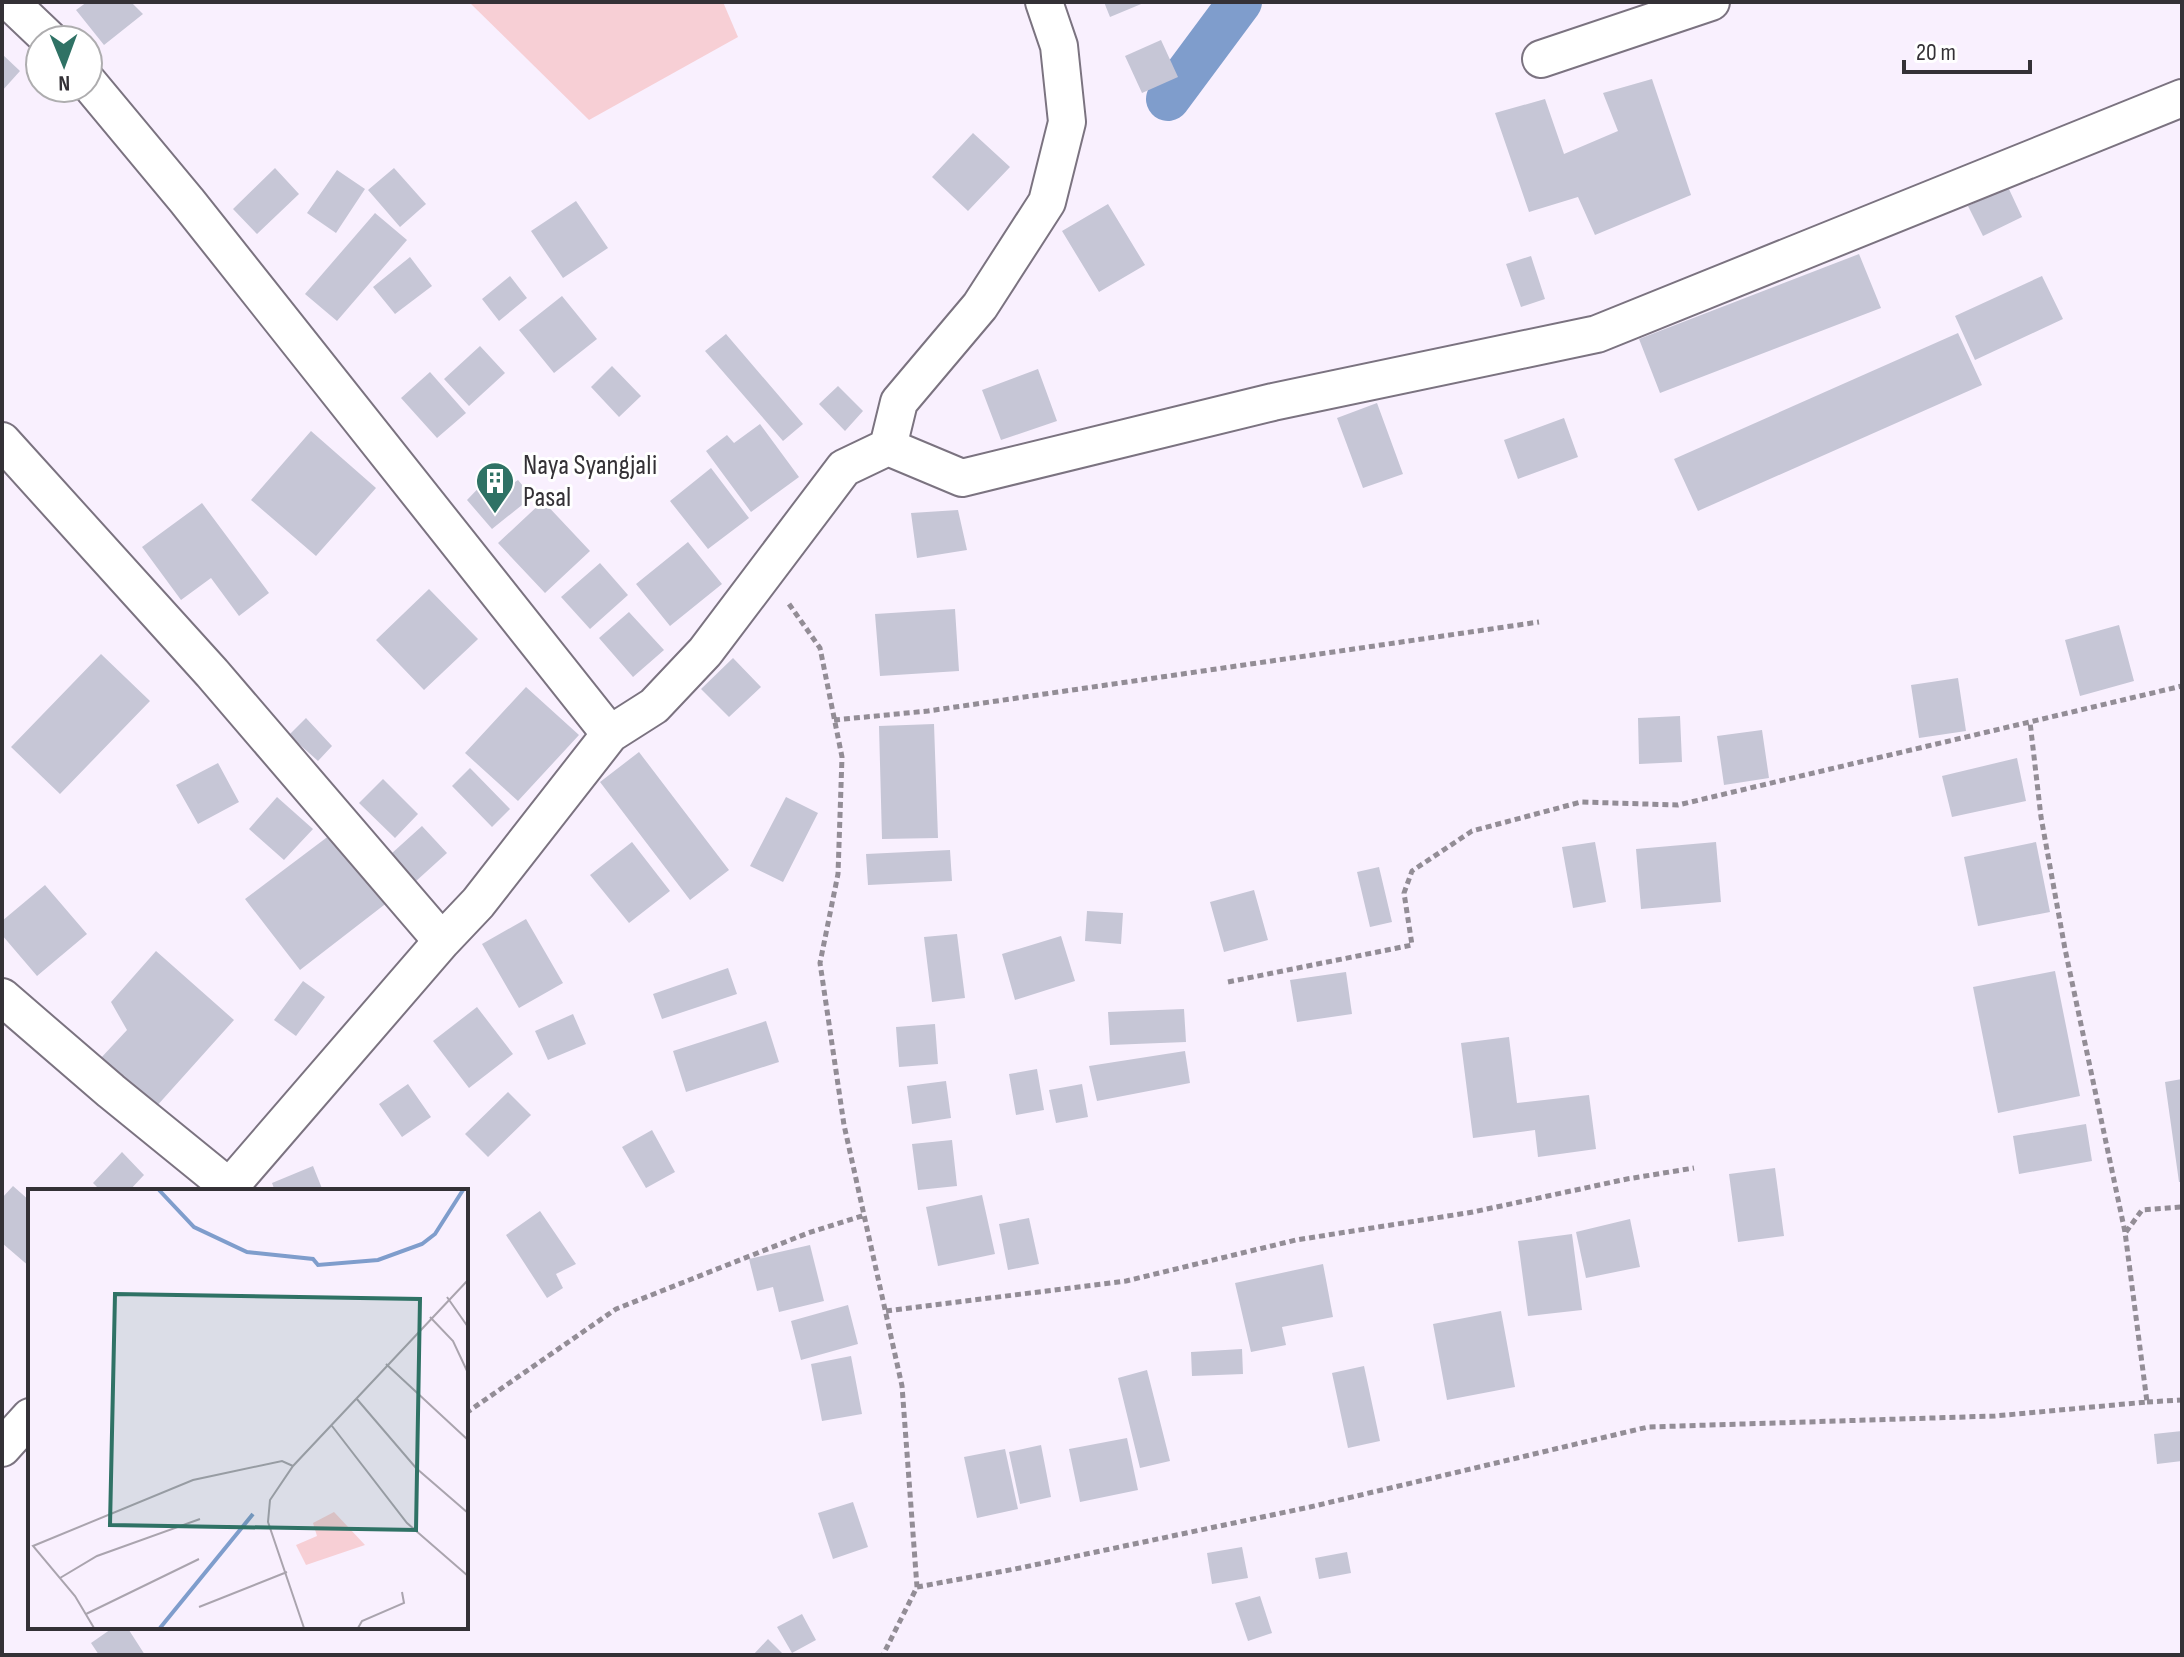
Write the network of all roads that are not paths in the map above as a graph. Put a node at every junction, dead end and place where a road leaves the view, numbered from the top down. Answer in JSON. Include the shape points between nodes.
{"nodes":[{"id":1,"x":10,"y":2,"type":"edge"},
{"id":2,"x":1044,"y":2,"type":"edge"},
{"id":3,"x":1711,"y":2,"type":"edge"},
{"id":4,"x":33,"y":24,"type":"edge"},
{"id":5,"x":1541,"y":59,"type":"dead end"},
{"id":6,"x":2182,"y":98,"type":"edge"},
{"id":7,"x":104,"y":101,"type":"edge"},
{"id":8,"x":2,"y":441,"type":"edge"},
{"id":9,"x":888,"y":447,"type":"junction"},
{"id":10,"x":610,"y":734,"type":"junction"},
{"id":11,"x":442,"y":941,"type":"junction"},
{"id":12,"x":2,"y":997,"type":"edge"},
{"id":13,"x":228,"y":1189,"type":"edge"},
{"id":14,"x":28,"y":1419,"type":"edge"},
{"id":15,"x":2,"y":1448,"type":"edge"}],
"edges":[{"from":1,"to":4,"type":"street"},
{"from":2,"to":9,"type":"street","via":[[1059,46],[1067,122],[1047,202],[980,306],[899,402]]},
{"from":3,"to":5,"type":"street"},
{"from":6,"to":9,"type":"street","via":[[1597,334],[1273,402],[962,478]]},
{"from":7,"to":10,"type":"street"},
{"from":8,"to":11,"type":"street","via":[[212,673]]},
{"from":9,"to":10,"type":"street","via":[[844,468],[705,652],[654,706]]},
{"from":10,"to":11,"type":"street","via":[[478,903]]},
{"from":11,"to":13,"type":"street"},
{"from":12,"to":13,"type":"street"},
{"from":14,"to":15,"type":"street"}]}
